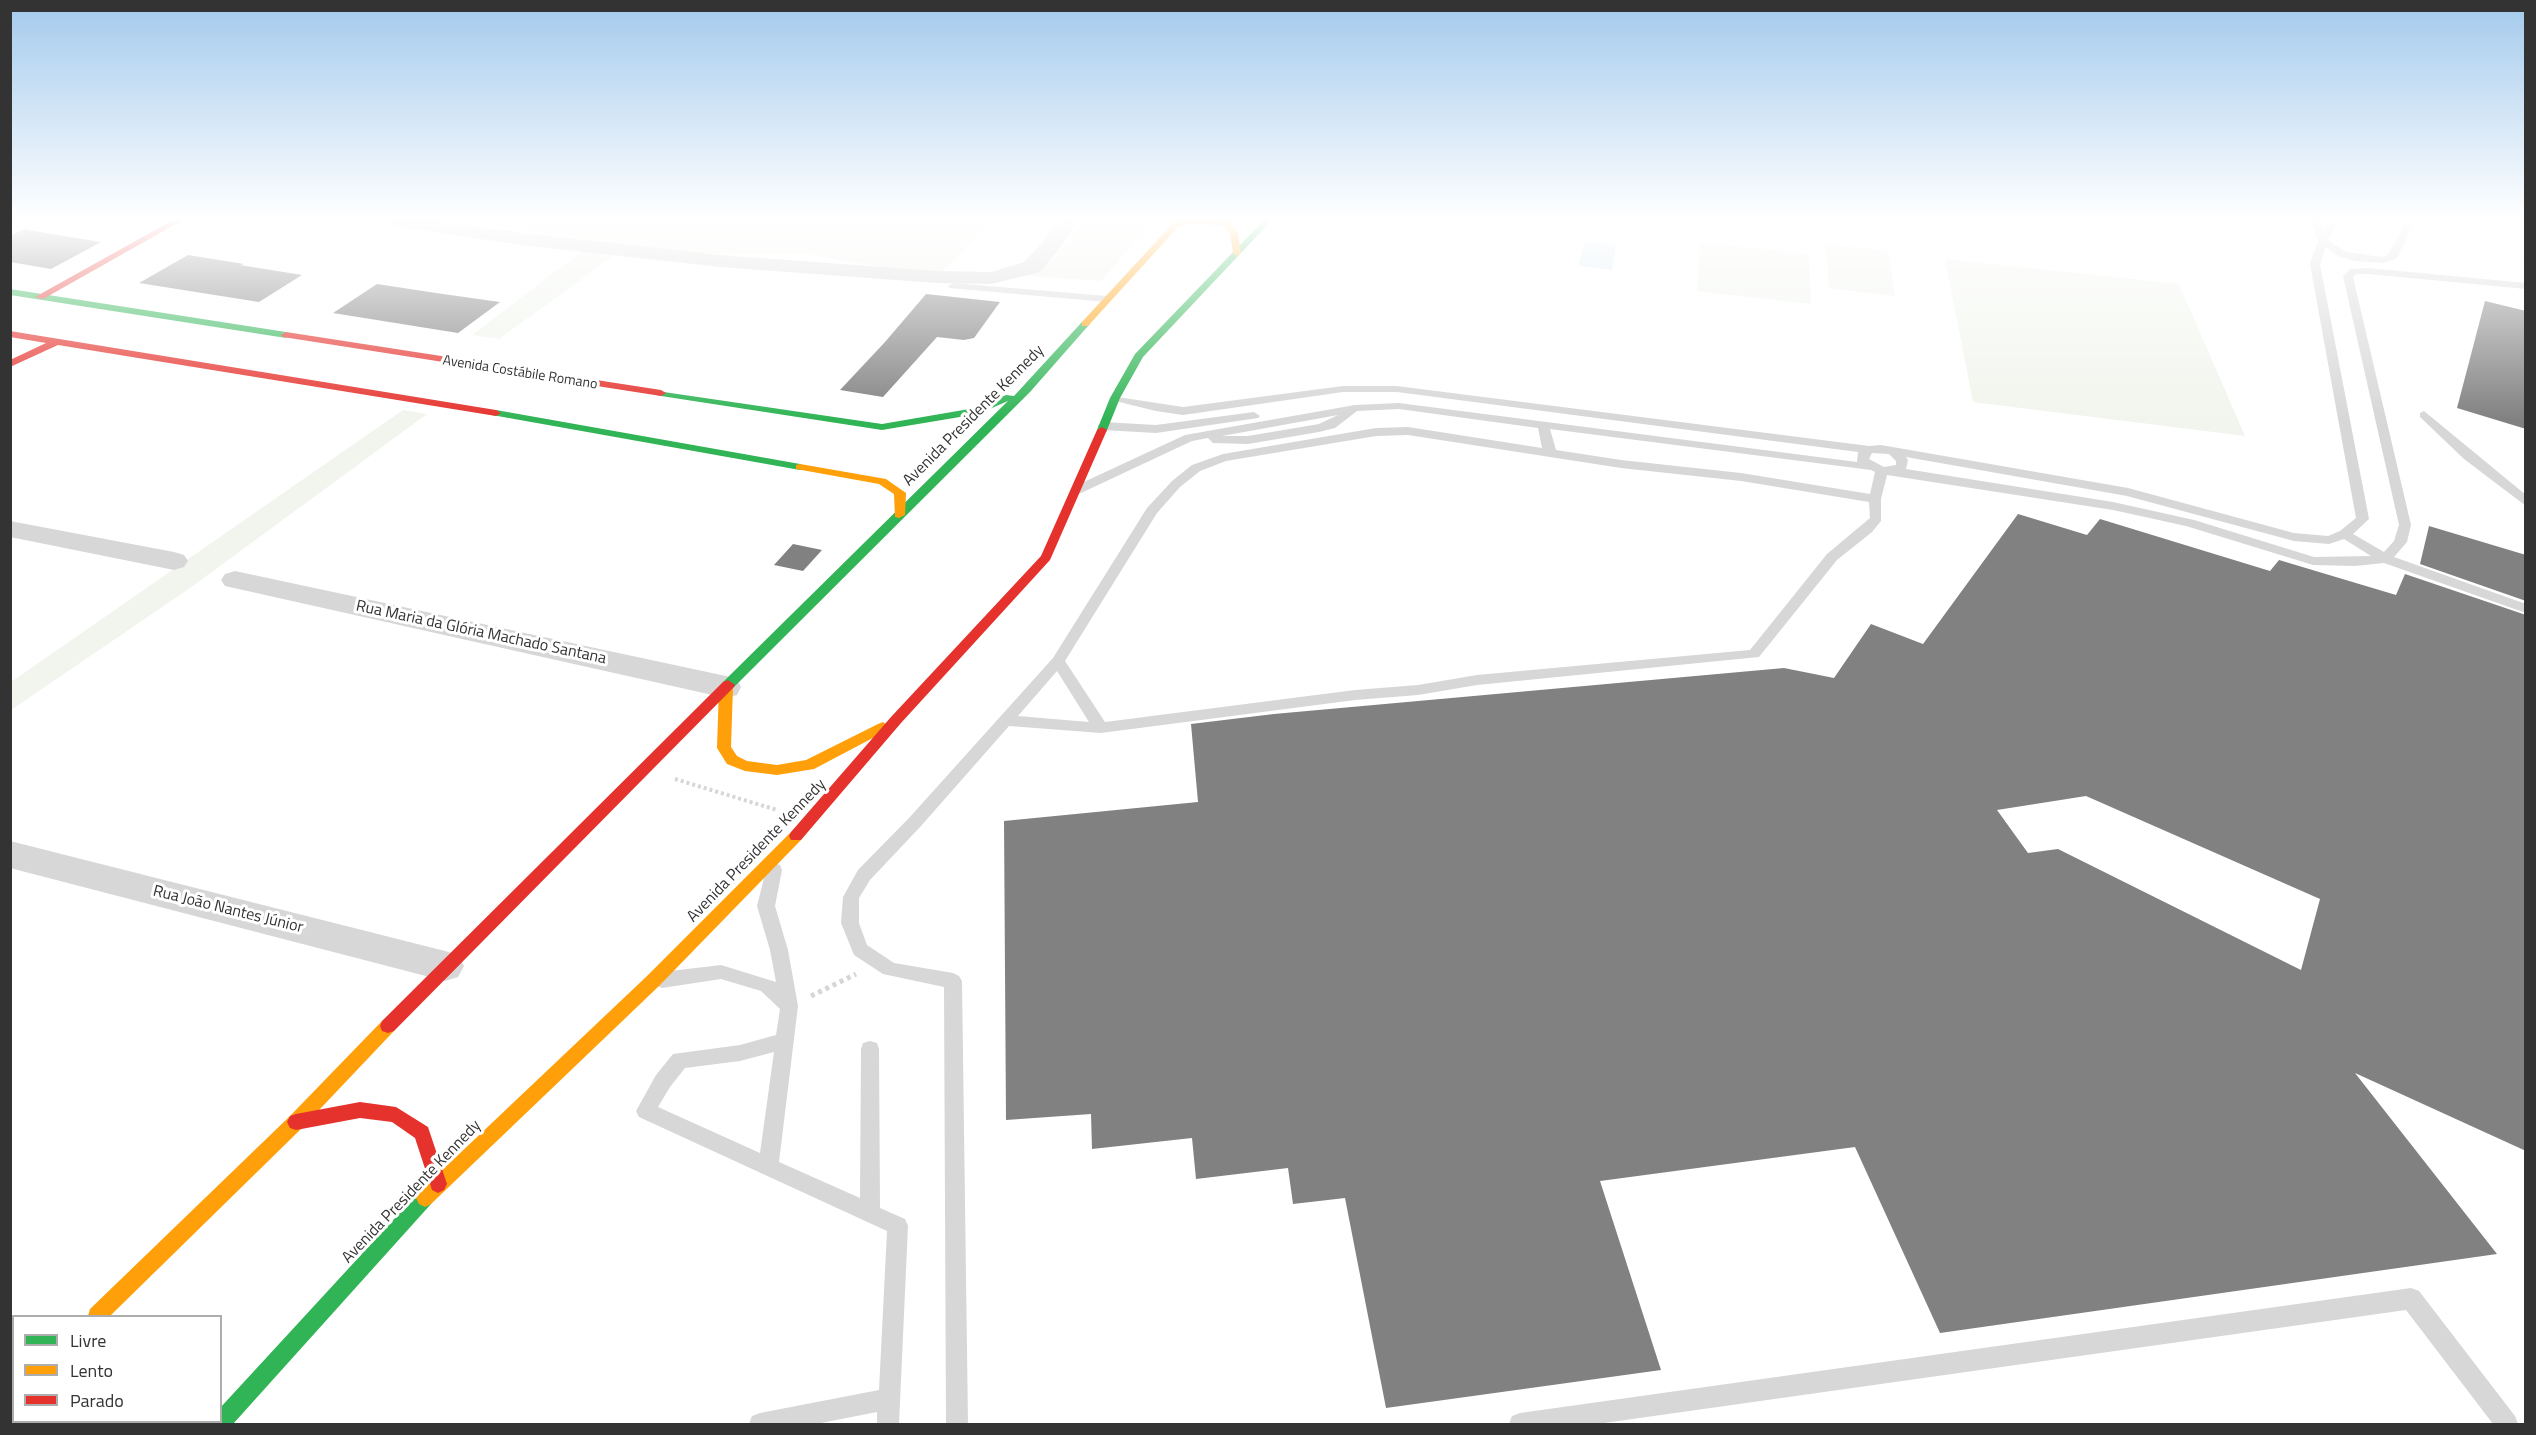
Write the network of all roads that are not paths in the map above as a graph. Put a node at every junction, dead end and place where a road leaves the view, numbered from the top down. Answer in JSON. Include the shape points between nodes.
{"nodes":[{"id":1,"x":58,"y":287,"type":"edge"},
{"id":2,"x":964,"y":287,"type":"edge"},
{"id":3,"x":1118,"y":287,"type":"edge"},
{"id":4,"x":1205,"y":287,"type":"edge"},
{"id":5,"x":2318,"y":287,"type":"edge"},
{"id":6,"x":2351,"y":287,"type":"edge"},
{"id":7,"x":10,"y":292,"type":"edge"},
{"id":8,"x":40,"y":297,"type":"junction"},
{"id":9,"x":1107,"y":299,"type":"junction"},
{"id":10,"x":10,"y":334,"type":"edge"},
{"id":11,"x":54,"y":343,"type":"junction"},
{"id":12,"x":10,"y":364,"type":"edge"},
{"id":13,"x":471,"y":365,"type":"junction"},
{"id":14,"x":454,"y":376,"type":"dead end"},
{"id":15,"x":436,"y":388,"type":"dead end"},
{"id":16,"x":1358,"y":389,"type":"junction"},
{"id":17,"x":1026,"y":390,"type":"junction"},
{"id":18,"x":1115,"y":398,"type":"junction"},
{"id":19,"x":419,"y":399,"type":"junction"},
{"id":20,"x":2424,"y":415,"type":"dead end"},
{"id":21,"x":1543,"y":423,"type":"junction"},
{"id":22,"x":1103,"y":426,"type":"junction"},
{"id":23,"x":1869,"y":450,"type":"junction"},
{"id":24,"x":1552,"y":454,"type":"junction"},
{"id":25,"x":1895,"y":454,"type":"junction"},
{"id":26,"x":1882,"y":469,"type":"junction"},
{"id":27,"x":1077,"y":490,"type":"junction"},
{"id":28,"x":1875,"y":499,"type":"junction"},
{"id":29,"x":2526,"y":502,"type":"edge"},
{"id":30,"x":899,"y":515,"type":"junction"},
{"id":31,"x":10,"y":529,"type":"edge"},
{"id":32,"x":2345,"y":534,"type":"junction"},
{"id":33,"x":2385,"y":559,"type":"junction"},
{"id":34,"x":174,"y":561,"type":"dead end"},
{"id":35,"x":235,"y":580,"type":"dead end"},
{"id":36,"x":2526,"y":609,"type":"edge"},
{"id":37,"x":1058,"y":661,"type":"junction"},
{"id":38,"x":726,"y":687,"type":"junction"},
{"id":39,"x":896,"y":720,"type":"junction"},
{"id":40,"x":1007,"y":720,"type":"junction"},
{"id":41,"x":1101,"y":728,"type":"junction"},
{"id":42,"x":10,"y":855,"type":"edge"},
{"id":43,"x":779,"y":855,"type":"junction"},
{"id":44,"x":445,"y":966,"type":"junction"},
{"id":45,"x":653,"y":981,"type":"junction"},
{"id":46,"x":789,"y":1006,"type":"junction"},
{"id":47,"x":785,"y":1041,"type":"junction"},
{"id":48,"x":870,"y":1049,"type":"dead end"},
{"id":49,"x":296,"y":1122,"type":"junction"},
{"id":50,"x":768,"y":1168,"type":"junction"},
{"id":51,"x":438,"y":1185,"type":"junction"},
{"id":52,"x":870,"y":1214,"type":"junction"},
{"id":53,"x":99,"y":1315,"type":"edge"},
{"id":54,"x":889,"y":1399,"type":"junction"},
{"id":55,"x":222,"y":1423,"type":"edge"},
{"id":56,"x":760,"y":1425,"type":"edge"},
{"id":57,"x":888,"y":1425,"type":"edge"},
{"id":58,"x":957,"y":1425,"type":"edge"},
{"id":59,"x":1520,"y":1425,"type":"edge"},
{"id":60,"x":2507,"y":1425,"type":"edge"}],
"edges":[{"from":1,"to":8,"type":"main road"},
{"from":2,"to":9,"type":"lane"},
{"from":3,"to":9,"type":"main road","name":"Avenida Presidente Kennedy"},
{"from":4,"to":18,"type":"main road","name":"Avenida Presidente Kennedy","via":[[1139,356]]},
{"from":5,"to":32,"type":"lane","via":[[2363,519]]},
{"from":6,"to":33,"type":"lane","via":[[2405,525],[2400,542]]},
{"from":7,"to":8,"type":"main road","name":"Avenida Costábile Romano"},
{"from":8,"to":13,"type":"main road","name":"Avenida Costábile Romano"},
{"from":9,"to":17,"type":"main road","name":"Avenida Presidente Kennedy"},
{"from":10,"to":11,"type":"main road"},
{"from":11,"to":12,"type":"main road"},
{"from":11,"to":19,"type":"main road"},
{"from":13,"to":14,"type":"main road"},
{"from":13,"to":17,"type":"main road","name":"Avenida Costábile Romano","via":[[882,428],[978,411]]},
{"from":15,"to":19,"type":"main road"},
{"from":16,"to":18,"type":"lane","via":[[1183,411]]},
{"from":16,"to":22,"type":"lane","via":[[1314,408],[1156,429]]},
{"from":16,"to":23,"type":"lane","via":[[1397,389]]},
{"from":17,"to":30,"type":"main road","name":"Avenida Presidente Kennedy"},
{"from":18,"to":22,"type":"main road","name":"Avenida Presidente Kennedy"},
{"from":19,"to":30,"type":"main road","via":[[882,481],[900,493]]},
{"from":20,"to":29,"type":"lane"},
{"from":21,"to":24,"type":"lane"},
{"from":21,"to":26,"type":"lane"},
{"from":21,"to":27,"type":"lane","via":[[1399,406],[1355,408],[1189,438]]},
{"from":22,"to":27,"type":"main road","name":"Avenida Presidente Kennedy"},
{"from":23,"to":25,"type":"lane"},
{"from":23,"to":26,"type":"lane","via":[[1863,454],[1863,461]]},
{"from":24,"to":28,"type":"lane","via":[[1741,477]]},
{"from":24,"to":37,"type":"lane","via":[[1439,434],[1376,432],[1209,462],[1176,484],[1152,512]]},
{"from":25,"to":26,"type":"lane","via":[[1902,460],[1902,467]]},
{"from":25,"to":32,"type":"lane","via":[[2128,492],[2294,537],[2329,540]]},
{"from":26,"to":28,"type":"lane"},
{"from":26,"to":33,"type":"lane","via":[[2112,506],[2189,523],[2313,561]]},
{"from":27,"to":39,"type":"main road","name":"Avenida Presidente Kennedy","via":[[1046,557]]},
{"from":28,"to":41,"type":"lane","via":[[1876,518],[1867,530],[1832,557],[1754,654],[1477,680]]},
{"from":30,"to":38,"type":"main road","name":"Avenida Presidente Kennedy"},
{"from":31,"to":34,"type":"street"},
{"from":32,"to":33,"type":"lane"},
{"from":33,"to":36,"type":"lane"},
{"from":35,"to":38,"type":"street","name":"Rua Maria da Glória Machado Santana"},
{"from":37,"to":40,"type":"lane"},
{"from":37,"to":41,"type":"lane"},
{"from":38,"to":39,"type":"main road","via":[[724,748],[732,760],[745,766],[777,770],[809,765]]},
{"from":38,"to":44,"type":"main road","name":"Avenida Presidente Kennedy"},
{"from":39,"to":43,"type":"main road","name":"Avenida Presidente Kennedy"},
{"from":40,"to":41,"type":"lane"},
{"from":40,"to":58,"type":"lane","via":[[864,875],[851,897],[850,923],[860,950],[889,969],[953,981]]},
{"from":42,"to":44,"type":"street","name":"Rua João Nantes Júnior"},
{"from":43,"to":45,"type":"main road","name":"Avenida Presidente Kennedy"},
{"from":43,"to":46,"type":"lane","via":[[766,906]]},
{"from":44,"to":49,"type":"main road","name":"Avenida Presidente Kennedy"},
{"from":45,"to":46,"type":"lane","via":[[721,972],[767,985]]},
{"from":45,"to":51,"type":"main road","name":"Avenida Presidente Kennedy"},
{"from":46,"to":47,"type":"lane"},
{"from":47,"to":50,"type":"lane"},
{"from":47,"to":50,"type":"lane","via":[[740,1053],[680,1060],[646,1111]]},
{"from":48,"to":52,"type":"lane"},
{"from":49,"to":51,"type":"main road","via":[[360,1110],[396,1115],[422,1133]]},
{"from":49,"to":53,"type":"main road","name":"Avenida Presidente Kennedy"},
{"from":50,"to":52,"type":"lane"},
{"from":51,"to":55,"type":"main road","name":"Avenida Presidente Kennedy"},
{"from":52,"to":54,"type":"lane","via":[[898,1226]]},
{"from":54,"to":56,"type":"lane"},
{"from":54,"to":57,"type":"lane"},
{"from":59,"to":60,"type":"lane","via":[[2411,1299]]}]}
